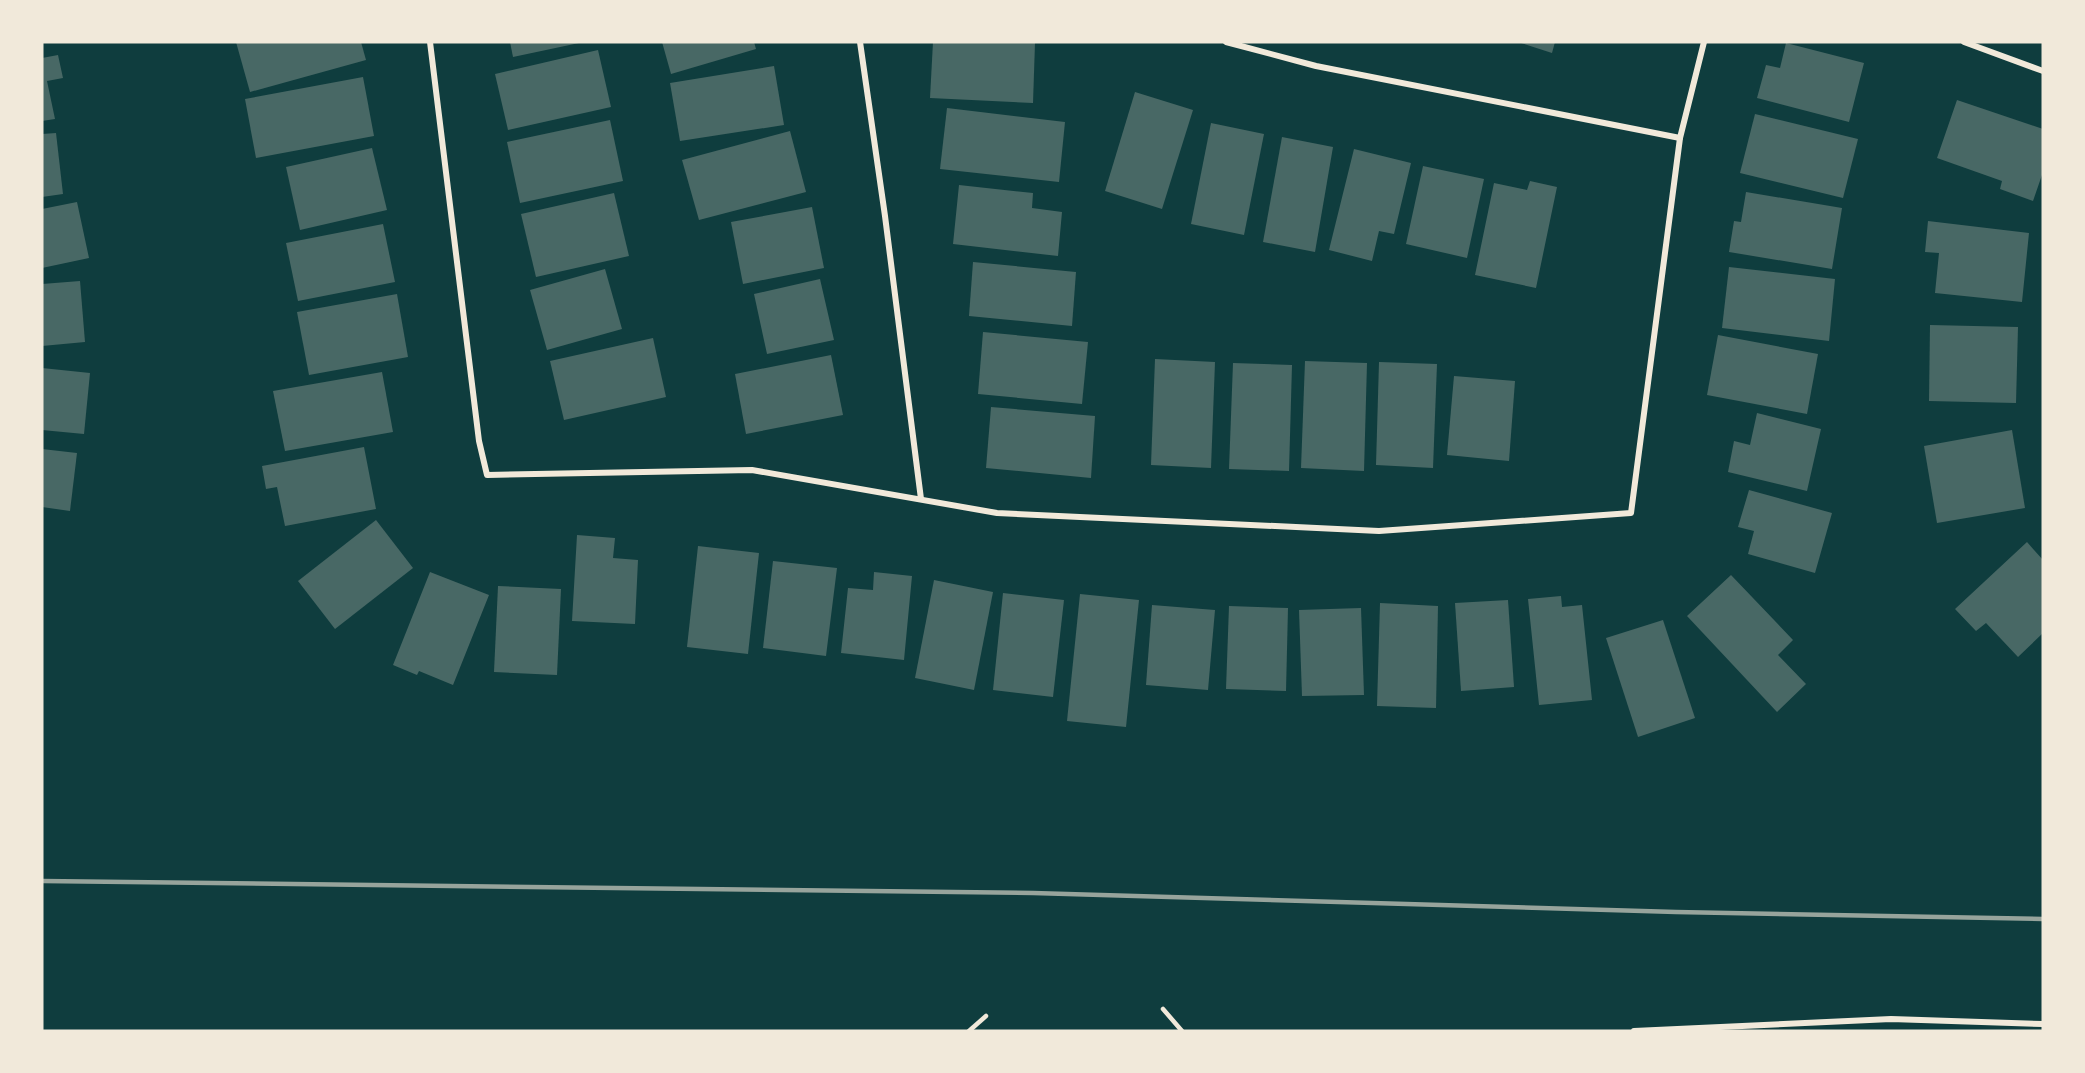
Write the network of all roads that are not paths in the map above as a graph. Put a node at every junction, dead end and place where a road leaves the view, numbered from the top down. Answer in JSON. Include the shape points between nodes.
{"nodes":[{"id":1,"x":430,"y":42,"type":"edge"},
{"id":2,"x":860,"y":42,"type":"edge"},
{"id":3,"x":1226,"y":42,"type":"edge"},
{"id":4,"x":1704,"y":42,"type":"edge"},
{"id":5,"x":1964,"y":42,"type":"edge"},
{"id":6,"x":2043,"y":71,"type":"edge"},
{"id":7,"x":1680,"y":138,"type":"junction"},
{"id":8,"x":921,"y":499,"type":"junction"},
{"id":9,"x":1163,"y":1009,"type":"dead end"},
{"id":10,"x":986,"y":1016,"type":"dead end"},
{"id":11,"x":2043,"y":1024,"type":"edge"},
{"id":12,"x":969,"y":1031,"type":"edge"},
{"id":13,"x":1182,"y":1031,"type":"edge"},
{"id":14,"x":1634,"y":1031,"type":"edge"}],
"edges":[{"from":1,"to":8,"type":"street","via":[[479,441],[487,475],[752,470]]},
{"from":2,"to":8,"type":"street"},
{"from":3,"to":7,"type":"street","via":[[1316,66]]},
{"from":4,"to":7,"type":"street"},
{"from":5,"to":6,"type":"street"},
{"from":7,"to":8,"type":"street","via":[[1631,513],[1379,531],[997,513]]},
{"from":9,"to":13,"type":"lane"},
{"from":10,"to":12,"type":"lane"},
{"from":11,"to":14,"type":"street","via":[[1891,1019]]}]}
